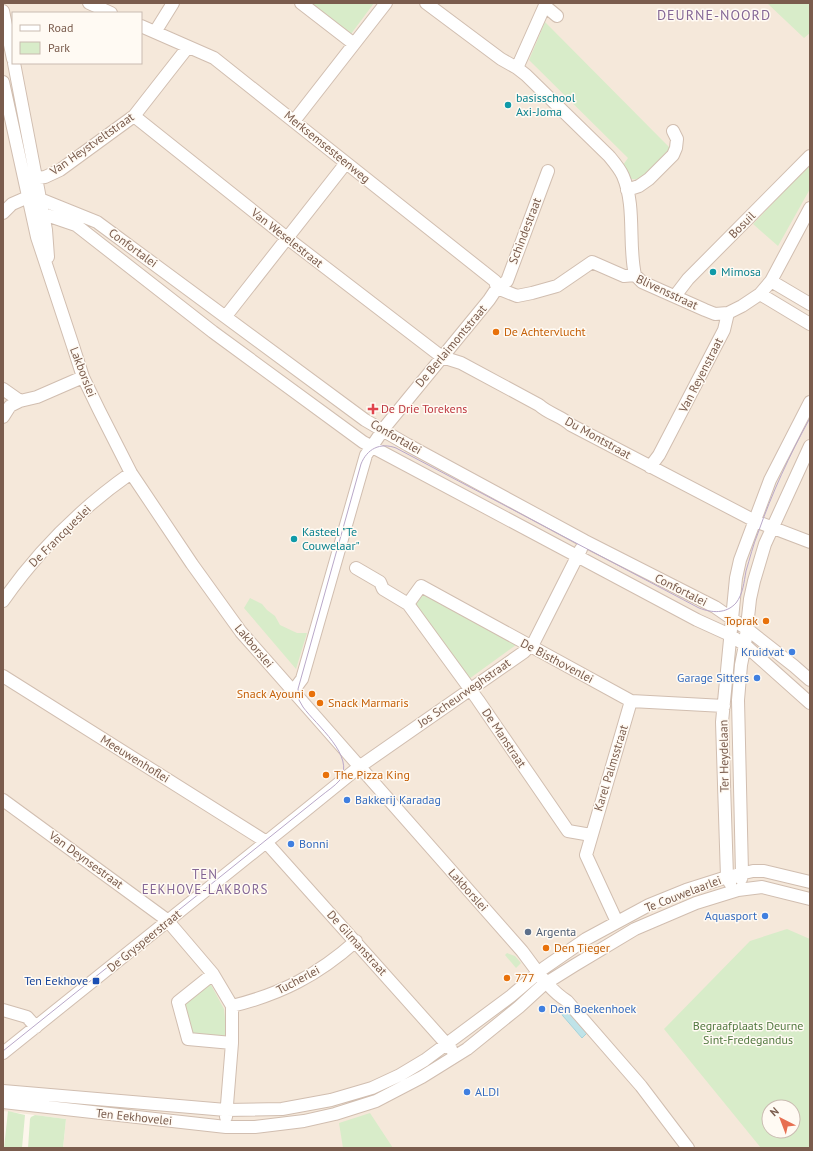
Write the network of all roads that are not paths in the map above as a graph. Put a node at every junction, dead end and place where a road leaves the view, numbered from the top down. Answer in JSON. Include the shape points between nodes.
{"nodes":[{"id":1,"x":89,"y":3,"type":"edge"},
{"id":2,"x":173,"y":3,"type":"edge"},
{"id":3,"x":301,"y":3,"type":"edge"},
{"id":4,"x":386,"y":3,"type":"edge"},
{"id":5,"x":426,"y":3,"type":"edge"},
{"id":6,"x":545,"y":4,"type":"edge"},
{"id":7,"x":3,"y":11,"type":"edge"},
{"id":8,"x":109,"y":12,"type":"edge"},
{"id":9,"x":557,"y":16,"type":"dead end"},
{"id":10,"x":142,"y":26,"type":"edge"},
{"id":11,"x":155,"y":32,"type":"junction"},
{"id":12,"x":354,"y":44,"type":"junction"},
{"id":13,"x":188,"y":46,"type":"junction"},
{"id":14,"x":12,"y":54,"type":"edge"},
{"id":15,"x":14,"y":64,"type":"edge"},
{"id":16,"x":518,"y":68,"type":"junction"},
{"id":17,"x":17,"y":80,"type":"junction"},
{"id":18,"x":3,"y":82,"type":"edge"},
{"id":19,"x":134,"y":116,"type":"junction"},
{"id":20,"x":294,"y":121,"type":"junction"},
{"id":21,"x":673,"y":131,"type":"dead end"},
{"id":22,"x":810,"y":156,"type":"edge"},
{"id":23,"x":346,"y":163,"type":"junction"},
{"id":24,"x":548,"y":170,"type":"dead end"},
{"id":25,"x":37,"y":178,"type":"junction"},
{"id":26,"x":628,"y":190,"type":"junction"},
{"id":27,"x":34,"y":198,"type":"junction"},
{"id":28,"x":810,"y":208,"type":"edge"},
{"id":29,"x":37,"y":212,"type":"junction"},
{"id":30,"x":3,"y":213,"type":"edge"},
{"id":31,"x":82,"y":222,"type":"junction"},
{"id":32,"x":287,"y":238,"type":"junction"},
{"id":33,"x":635,"y":275,"type":"junction"},
{"id":34,"x":771,"y":281,"type":"junction"},
{"id":35,"x":497,"y":288,"type":"junction"},
{"id":36,"x":760,"y":294,"type":"junction"},
{"id":37,"x":675,"y":296,"type":"junction"},
{"id":38,"x":810,"y":304,"type":"edge"},
{"id":39,"x":728,"y":313,"type":"junction"},
{"id":40,"x":226,"y":316,"type":"junction"},
{"id":41,"x":810,"y":324,"type":"edge"},
{"id":42,"x":442,"y":357,"type":"junction"},
{"id":43,"x":81,"y":378,"type":"junction"},
{"id":44,"x":3,"y":389,"type":"edge"},
{"id":45,"x":20,"y":401,"type":"junction"},
{"id":46,"x":810,"y":402,"type":"edge"},
{"id":47,"x":3,"y":417,"type":"edge"},
{"id":48,"x":383,"y":430,"type":"junction"},
{"id":49,"x":810,"y":446,"type":"edge"},
{"id":50,"x":372,"y":447,"type":"junction"},
{"id":51,"x":650,"y":467,"type":"junction"},
{"id":52,"x":128,"y":475,"type":"junction"},
{"id":53,"x":755,"y":521,"type":"junction"},
{"id":54,"x":772,"y":527,"type":"junction"},
{"id":55,"x":585,"y":541,"type":"junction"},
{"id":56,"x":810,"y":542,"type":"edge"},
{"id":57,"x":578,"y":556,"type":"junction"},
{"id":58,"x":356,"y":568,"type":"dead end"},
{"id":59,"x":3,"y":602,"type":"edge"},
{"id":60,"x":408,"y":604,"type":"junction"},
{"id":61,"x":732,"y":618,"type":"junction"},
{"id":62,"x":747,"y":629,"type":"junction"},
{"id":63,"x":730,"y":635,"type":"junction"},
{"id":64,"x":745,"y":645,"type":"junction"},
{"id":65,"x":529,"y":647,"type":"junction"},
{"id":66,"x":3,"y":676,"type":"edge"},
{"id":67,"x":810,"y":680,"type":"edge"},
{"id":68,"x":470,"y":689,"type":"junction"},
{"id":69,"x":293,"y":691,"type":"junction"},
{"id":70,"x":631,"y":701,"type":"junction"},
{"id":71,"x":810,"y":703,"type":"edge"},
{"id":72,"x":724,"y":706,"type":"junction"},
{"id":73,"x":359,"y":767,"type":"junction"},
{"id":74,"x":3,"y":800,"type":"edge"},
{"id":75,"x":591,"y":835,"type":"junction"},
{"id":76,"x":266,"y":843,"type":"junction"},
{"id":77,"x":742,"y":872,"type":"junction"},
{"id":78,"x":727,"y":877,"type":"junction"},
{"id":79,"x":810,"y":882,"type":"edge"},
{"id":80,"x":736,"y":891,"type":"junction"},
{"id":81,"x":810,"y":899,"type":"edge"},
{"id":82,"x":168,"y":921,"type":"junction"},
{"id":83,"x":617,"y":922,"type":"junction"},
{"id":84,"x":356,"y":941,"type":"junction"},
{"id":85,"x":565,"y":953,"type":"junction"},
{"id":86,"x":575,"y":964,"type":"junction"},
{"id":87,"x":541,"y":970,"type":"junction"},
{"id":88,"x":212,"y":974,"type":"junction"},
{"id":89,"x":550,"y":981,"type":"junction"},
{"id":90,"x":511,"y":996,"type":"junction"},
{"id":91,"x":232,"y":1006,"type":"junction"},
{"id":92,"x":519,"y":1006,"type":"junction"},
{"id":93,"x":3,"y":1010,"type":"edge"},
{"id":94,"x":36,"y":1027,"type":"junction"},
{"id":95,"x":232,"y":1043,"type":"junction"},
{"id":96,"x":447,"y":1044,"type":"junction"},
{"id":97,"x":3,"y":1054,"type":"edge"},
{"id":98,"x":457,"y":1054,"type":"junction"},
{"id":99,"x":368,"y":1089,"type":"junction"},
{"id":100,"x":3,"y":1091,"type":"edge"},
{"id":101,"x":43,"y":1101,"type":"junction"},
{"id":102,"x":3,"y":1102,"type":"edge"},
{"id":103,"x":373,"y":1102,"type":"junction"},
{"id":104,"x":226,"y":1110,"type":"junction"},
{"id":105,"x":226,"y":1127,"type":"junction"},
{"id":106,"x":688,"y":1148,"type":"edge"}],
"edges":[{"from":1,"to":8,"type":"street"},
{"from":2,"to":11,"type":"street"},
{"from":3,"to":12,"type":"street"},
{"from":4,"to":12,"type":"street"},
{"from":5,"to":16,"type":"street","via":[[501,59]]},
{"from":6,"to":9,"type":"street"},
{"from":6,"to":16,"type":"street"},
{"from":7,"to":14,"type":"street"},
{"from":10,"to":11,"type":"street","name":"Merksemsesteenweg"},
{"from":11,"to":13,"type":"street","name":"Merksemsesteenweg"},
{"from":12,"to":20,"type":"street"},
{"from":13,"to":19,"type":"street","name":"Van Heystveltstraat"},
{"from":13,"to":20,"type":"street","name":"Merksemsesteenweg","via":[[214,58]]},
{"from":15,"to":17,"type":"street","name":"Lakborslei"},
{"from":16,"to":26,"type":"street","via":[[609,156],[623,176]]},
{"from":17,"to":18,"type":"street"},
{"from":17,"to":25,"type":"street","name":"Lakborslei"},
{"from":18,"to":27,"type":"street","name":"Lakborslei"},
{"from":19,"to":25,"type":"street","name":"Van Heystveltstraat","via":[[60,170]]},
{"from":19,"to":32,"type":"street","name":"Van Weselestraat"},
{"from":20,"to":23,"type":"street","name":"Merksemsesteenweg"},
{"from":21,"to":26,"type":"street","via":[[677,138],[673,155],[649,179]]},
{"from":22,"to":37,"type":"street","name":"Bosuil","via":[[688,279]]},
{"from":23,"to":32,"type":"street"},
{"from":23,"to":35,"type":"street","name":"Merksemsesteenweg","via":[[495,281]]},
{"from":24,"to":35,"type":"street","name":"Schindestraat","via":[[507,281]]},
{"from":25,"to":27,"type":"street","name":"Lakborslei"},
{"from":26,"to":33,"type":"street"},
{"from":27,"to":29,"type":"street","name":"Lakborslei"},
{"from":27,"to":30,"type":"street","via":[[12,204]]},
{"from":27,"to":31,"type":"street","name":"Confortalei"},
{"from":28,"to":34,"type":"street"},
{"from":29,"to":31,"type":"street","name":"Confortalei"},
{"from":29,"to":43,"type":"street","name":"Lakborslei","via":[[47,235],[48,270]]},
{"from":31,"to":40,"type":"street","name":"Confortalei","via":[[97,222]]},
{"from":31,"to":50,"type":"street","name":"Confortalei","via":[[213,332]]},
{"from":32,"to":40,"type":"street"},
{"from":32,"to":42,"type":"street","name":"Van Weselestraat"},
{"from":33,"to":35,"type":"street","name":"Blivensstraat","via":[[624,276],[592,262],[557,286],[532,293],[517,296]]},
{"from":33,"to":37,"type":"street","name":"Blivensstraat","via":[[642,282]]},
{"from":34,"to":36,"type":"street"},
{"from":34,"to":38,"type":"street"},
{"from":35,"to":42,"type":"street","name":"De Berlaimontstraat"},
{"from":36,"to":39,"type":"street"},
{"from":36,"to":41,"type":"street"},
{"from":37,"to":39,"type":"street","name":"Blivensstraat","via":[[715,314]]},
{"from":39,"to":51,"type":"street","name":"Van Reyenstraat","via":[[724,330],[659,455]]},
{"from":40,"to":48,"type":"street","name":"Confortalei","via":[[365,420]]},
{"from":42,"to":48,"type":"street","name":"De Berlaimontstraat"},
{"from":42,"to":51,"type":"street","name":"Du Montstraat","via":[[461,363]]},
{"from":43,"to":45,"type":"street","via":[[37,397]]},
{"from":43,"to":52,"type":"street","name":"Lakborslei","via":[[99,410]]},
{"from":44,"to":45,"type":"street"},
{"from":45,"to":47,"type":"street","via":[[10,406]]},
{"from":46,"to":53,"type":"street","name":"Ter Heydelaan","via":[[770,480]]},
{"from":48,"to":50,"type":"street","name":"De Berlaimontstraat"},
{"from":48,"to":55,"type":"street","name":"Confortalei"},
{"from":49,"to":54,"type":"street","name":"Ter Heydelaan"},
{"from":50,"to":57,"type":"street","name":"Confortalei"},
{"from":50,"to":69,"type":"street","name":"De Berlaimontstraat","via":[[366,455],[358,481],[302,679]]},
{"from":51,"to":53,"type":"street","name":"Du Montstraat"},
{"from":52,"to":59,"type":"street","name":"De Francqueslei","via":[[56,536],[21,576]]},
{"from":52,"to":69,"type":"street","name":"Lakborslei","via":[[241,632]]},
{"from":53,"to":54,"type":"street","name":"Du Montstraat"},
{"from":53,"to":61,"type":"street","name":"Ter Heydelaan","via":[[740,560]]},
{"from":54,"to":56,"type":"street","name":"Du Montstraat"},
{"from":54,"to":62,"type":"street","name":"Ter Heydelaan","via":[[754,581]]},
{"from":55,"to":57,"type":"street","name":"Jos Scheurweghstraat"},
{"from":55,"to":61,"type":"street","name":"Confortalei"},
{"from":57,"to":63,"type":"street","name":"Confortalei"},
{"from":57,"to":65,"type":"street","name":"Jos Scheurweghstraat","via":[[534,642]]},
{"from":58,"to":60,"type":"street","name":"De Manstraat","via":[[380,582],[383,589]]},
{"from":60,"to":65,"type":"street","name":"De Bisthovenlei","via":[[421,586]]},
{"from":60,"to":68,"type":"street","name":"De Manstraat"},
{"from":61,"to":62,"type":"street"},
{"from":61,"to":63,"type":"street","name":"Ter Heydelaan"},
{"from":62,"to":64,"type":"street","name":"Ter Heydelaan"},
{"from":62,"to":67,"type":"street"},
{"from":63,"to":64,"type":"street"},
{"from":63,"to":72,"type":"street","name":"Ter Heydelaan"},
{"from":64,"to":71,"type":"street"},
{"from":64,"to":77,"type":"street","name":"Ter Heydelaan","via":[[738,700]]},
{"from":65,"to":68,"type":"street","name":"Jos Scheurweghstraat"},
{"from":65,"to":70,"type":"street","name":"De Bisthovenlei"},
{"from":66,"to":76,"type":"street","name":"Meeuwenhoflei"},
{"from":68,"to":73,"type":"street","name":"Jos Scheurweghstraat"},
{"from":68,"to":75,"type":"street","name":"De Manstraat","via":[[568,831]]},
{"from":69,"to":73,"type":"street","name":"Lakborslei"},
{"from":70,"to":72,"type":"street","name":"De Bisthovenlei"},
{"from":70,"to":75,"type":"street","name":"Karel Palmsstraat"},
{"from":72,"to":78,"type":"street","name":"Ter Heydelaan","via":[[722,722]]},
{"from":73,"to":76,"type":"street","name":"De Gryspeerstraat"},
{"from":73,"to":87,"type":"street","name":"Lakborslei"},
{"from":74,"to":82,"type":"street","name":"Van Deynsestraat"},
{"from":75,"to":83,"type":"street","via":[[586,855]]},
{"from":76,"to":82,"type":"street","name":"De Gryspeerstraat"},
{"from":76,"to":84,"type":"street","name":"De Gilmanstraat"},
{"from":77,"to":78,"type":"street","name":"Te Couwelaarlei"},
{"from":77,"to":79,"type":"street","name":"Te Couwelaarlei","via":[[764,871]]},
{"from":77,"to":80,"type":"street","name":"Ter Heydelaan"},
{"from":78,"to":80,"type":"street"},
{"from":78,"to":83,"type":"street","name":"Te Couwelaarlei","via":[[649,905]]},
{"from":80,"to":81,"type":"street","name":"Te Couwelaarlei","via":[[762,887]]},
{"from":80,"to":86,"type":"street","name":"Te Couwelaarlei","via":[[696,903],[635,929]]},
{"from":82,"to":88,"type":"street","name":"Van Deynsestraat"},
{"from":82,"to":94,"type":"street","name":"De Gryspeerstraat"},
{"from":83,"to":85,"type":"street","name":"Te Couwelaarlei"},
{"from":84,"to":91,"type":"street","name":"Tucherlei","via":[[315,973],[284,990]]},
{"from":84,"to":96,"type":"street","name":"De Gilmanstraat"},
{"from":85,"to":86,"type":"street","via":[[568,960]]},
{"from":85,"to":87,"type":"street","name":"Te Couwelaarlei"},
{"from":86,"to":89,"type":"street","name":"Te Couwelaarlei"},
{"from":87,"to":89,"type":"street","name":"Lakborslei"},
{"from":87,"to":90,"type":"street","name":"Ten Eekhovelei"},
{"from":88,"to":91,"type":"street","name":"Van Deynsestraat"},
{"from":88,"to":95,"type":"street","via":[[178,1002],[188,1039]]},
{"from":89,"to":92,"type":"street","name":"Ten Eekhovelei"},
{"from":89,"to":106,"type":"street","via":[[561,997],[642,1086]]},
{"from":90,"to":92,"type":"street","via":[[518,998]]},
{"from":90,"to":96,"type":"street","name":"Ten Eekhovelei"},
{"from":91,"to":95,"type":"street"},
{"from":92,"to":98,"type":"street","name":"Ten Eekhovelei","via":[[467,1049]]},
{"from":93,"to":94,"type":"street","via":[[26,1017]]},
{"from":94,"to":97,"type":"street","name":"De Gryspeerstraat"},
{"from":95,"to":104,"type":"street"},
{"from":96,"to":98,"type":"street"},
{"from":96,"to":99,"type":"street","name":"Ten Eekhovelei","via":[[400,1075]]},
{"from":98,"to":103,"type":"street","name":"Ten Eekhovelei","via":[[422,1077]]},
{"from":99,"to":103,"type":"street"},
{"from":99,"to":104,"type":"street","name":"Ten Eekhovelei","via":[[331,1100],[282,1109]]},
{"from":100,"to":101,"type":"street","name":"Ten Eekhovelei"},
{"from":101,"to":102,"type":"street","name":"Ten Eekhovelei"},
{"from":101,"to":104,"type":"street","name":"Ten Eekhovelei"},
{"from":101,"to":105,"type":"street","name":"Ten Eekhovelei"},
{"from":103,"to":105,"type":"street","name":"Ten Eekhovelei","via":[[304,1121],[255,1127]]},
{"from":104,"to":105,"type":"street"}]}
